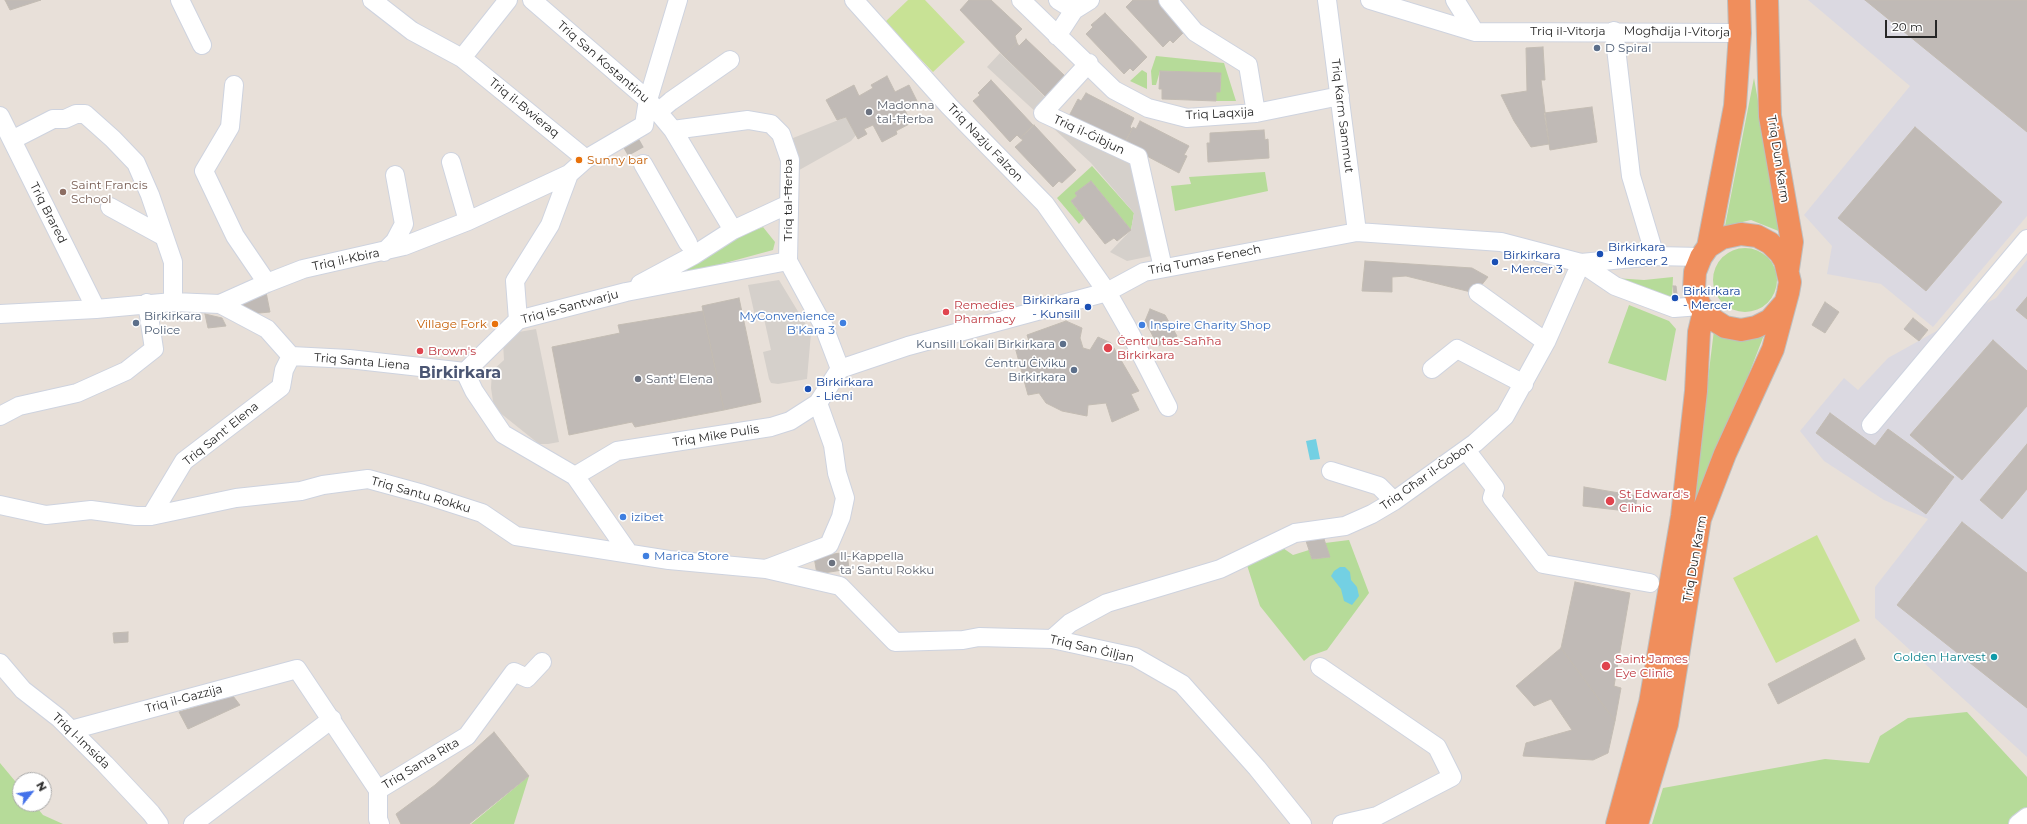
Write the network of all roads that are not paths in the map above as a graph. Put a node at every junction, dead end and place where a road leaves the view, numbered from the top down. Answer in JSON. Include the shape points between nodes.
{"nodes":[{"id":1,"x":180,"y":0,"type":"edge"},
{"id":2,"x":372,"y":0,"type":"edge"},
{"id":3,"x":508,"y":0,"type":"edge"},
{"id":4,"x":532,"y":0,"type":"edge"},
{"id":5,"x":678,"y":0,"type":"edge"},
{"id":6,"x":854,"y":0,"type":"edge"},
{"id":7,"x":1021,"y":0,"type":"edge"},
{"id":8,"x":1058,"y":0,"type":"edge"},
{"id":9,"x":1090,"y":0,"type":"edge"},
{"id":10,"x":1168,"y":0,"type":"edge"},
{"id":11,"x":1327,"y":0,"type":"edge"},
{"id":12,"x":1370,"y":0,"type":"edge"},
{"id":13,"x":1455,"y":0,"type":"edge"},
{"id":14,"x":1739,"y":0,"type":"edge"},
{"id":15,"x":1767,"y":0,"type":"edge"},
{"id":16,"x":1074,"y":10,"type":"junction"},
{"id":17,"x":1614,"y":31,"type":"junction"},
{"id":18,"x":1475,"y":32,"type":"junction"},
{"id":19,"x":1740,"y":33,"type":"junction"},
{"id":20,"x":1057,"y":36,"type":"junction"},
{"id":21,"x":202,"y":45,"type":"dead end"},
{"id":22,"x":462,"y":58,"type":"junction"},
{"id":23,"x":730,"y":60,"type":"dead end"},
{"id":24,"x":1089,"y":63,"type":"junction"},
{"id":25,"x":234,"y":85,"type":"dead end"},
{"id":26,"x":1340,"y":96,"type":"junction"},
{"id":27,"x":653,"y":106,"type":"junction"},
{"id":28,"x":1256,"y":113,"type":"junction"},
{"id":29,"x":0,"y":116,"type":"edge"},
{"id":30,"x":673,"y":130,"type":"junction"},
{"id":31,"x":12,"y":140,"type":"junction"},
{"id":32,"x":586,"y":159,"type":"junction"},
{"id":33,"x":452,"y":162,"type":"dead end"},
{"id":34,"x":644,"y":164,"type":"tunnel mouth"},
{"id":35,"x":569,"y":174,"type":"junction"},
{"id":36,"x":394,"y":176,"type":"dead end"},
{"id":37,"x":789,"y":204,"type":"junction"},
{"id":38,"x":110,"y":207,"type":"dead end"},
{"id":39,"x":468,"y":221,"type":"junction"},
{"id":40,"x":733,"y":230,"type":"junction"},
{"id":41,"x":1356,"y":232,"type":"junction"},
{"id":42,"x":163,"y":236,"type":"junction"},
{"id":43,"x":2027,"y":240,"type":"edge"},
{"id":44,"x":688,"y":243,"type":"dead end"},
{"id":45,"x":384,"y":252,"type":"junction"},
{"id":46,"x":1704,"y":252,"type":"junction"},
{"id":47,"x":1655,"y":256,"type":"junction"},
{"id":48,"x":788,"y":261,"type":"junction"},
{"id":49,"x":1581,"y":263,"type":"junction"},
{"id":50,"x":1163,"y":268,"type":"junction"},
{"id":51,"x":1788,"y":269,"type":"junction"},
{"id":52,"x":267,"y":282,"type":"junction"},
{"id":53,"x":626,"y":292,"type":"junction"},
{"id":54,"x":1107,"y":292,"type":"junction"},
{"id":55,"x":1478,"y":293,"type":"dead end"},
{"id":56,"x":173,"y":302,"type":"junction"},
{"id":57,"x":147,"y":303,"type":"junction"},
{"id":58,"x":220,"y":304,"type":"junction"},
{"id":59,"x":1784,"y":304,"type":"junction"},
{"id":60,"x":1702,"y":308,"type":"junction"},
{"id":61,"x":96,"y":309,"type":"junction"},
{"id":62,"x":0,"y":314,"type":"edge"},
{"id":63,"x":518,"y":320,"type":"junction"},
{"id":64,"x":1546,"y":342,"type":"junction"},
{"id":65,"x":291,"y":356,"type":"junction"},
{"id":66,"x":840,"y":369,"type":"junction"},
{"id":67,"x":1432,"y":369,"type":"dead end"},
{"id":68,"x":465,"y":372,"type":"junction"},
{"id":69,"x":1524,"y":384,"type":"junction"},
{"id":70,"x":818,"y":403,"type":"junction"},
{"id":71,"x":1168,"y":407,"type":"dead end"},
{"id":72,"x":0,"y":416,"type":"edge"},
{"id":73,"x":1871,"y":425,"type":"dead end"},
{"id":74,"x":1466,"y":450,"type":"junction"},
{"id":75,"x":1331,"y":471,"type":"dead end"},
{"id":76,"x":575,"y":476,"type":"junction"},
{"id":77,"x":1394,"y":501,"type":"junction"},
{"id":78,"x":0,"y":505,"type":"edge"},
{"id":79,"x":151,"y":516,"type":"junction"},
{"id":80,"x":628,"y":552,"type":"junction"},
{"id":81,"x":766,"y":569,"type":"junction"},
{"id":82,"x":1650,"y":583,"type":"dead end"},
{"id":83,"x":1052,"y":639,"type":"junction"},
{"id":84,"x":542,"y":662,"type":"dead end"},
{"id":85,"x":0,"y":663,"type":"edge"},
{"id":86,"x":1320,"y":667,"type":"dead end"},
{"id":87,"x":332,"y":720,"type":"junction"},
{"id":88,"x":71,"y":730,"type":"junction"},
{"id":89,"x":378,"y":790,"type":"junction"},
{"id":90,"x":2027,"y":817,"type":"edge"},
{"id":91,"x":158,"y":824,"type":"edge"},
{"id":92,"x":193,"y":824,"type":"edge"},
{"id":93,"x":380,"y":824,"type":"edge"},
{"id":94,"x":1302,"y":824,"type":"edge"},
{"id":95,"x":1342,"y":824,"type":"edge"},
{"id":96,"x":1617,"y":824,"type":"edge"},
{"id":97,"x":1637,"y":824,"type":"edge"},
{"id":98,"x":2018,"y":824,"type":"edge"}],
"edges":[{"from":1,"to":21,"type":"street"},
{"from":2,"to":22,"type":"street","name":"Triq il-Bwieraq","via":[[412,31]]},
{"from":3,"to":22,"type":"street"},
{"from":4,"to":27,"type":"street","name":"Triq San Kostantinu"},
{"from":5,"to":27,"type":"street"},
{"from":6,"to":54,"type":"street","name":"Triq Nazju Falzon","via":[[949,106],[1045,204]]},
{"from":7,"to":20,"type":"street","name":"Triq Laqxija"},
{"from":8,"to":16,"type":"street"},
{"from":9,"to":16,"type":"street"},
{"from":10,"to":28,"type":"street","via":[[1195,32],[1248,66]]},
{"from":11,"to":26,"type":"street","name":"Triq Karm Sammut"},
{"from":12,"to":18,"type":"street","name":"Triq il-Vitorja"},
{"from":13,"to":18,"type":"street"},
{"from":14,"to":19,"type":"highway"},
{"from":15,"to":51,"type":"highway","name":"Triq Dun Karm","via":[[1770,116],[1792,242]]},
{"from":16,"to":20,"type":"street"},
{"from":17,"to":18,"type":"street","name":"Triq il-Vitorja"},
{"from":17,"to":19,"type":"street","name":"Mogħdija l-Vitorja"},
{"from":17,"to":47,"type":"street","name":"Triq il-Vitorja","via":[[1631,176]]},
{"from":19,"to":46,"type":"highway","via":[[1735,106]]},
{"from":20,"to":24,"type":"street","name":"Triq Laqxija"},
{"from":22,"to":32,"type":"street","name":"Triq il-Bwieraq"},
{"from":23,"to":27,"type":"street","via":[[671,101]]},
{"from":24,"to":28,"type":"street","name":"Triq Laqxija","via":[[1114,90],[1148,108],[1187,118]]},
{"from":24,"to":50,"type":"street","name":"Triq il-Ġibjun","via":[[1043,113],[1138,157]]},
{"from":25,"to":52,"type":"street","via":[[230,127],[204,171],[235,236]]},
{"from":26,"to":28,"type":"street","name":"Triq Laqxija"},
{"from":26,"to":41,"type":"street","name":"Triq Karm Sammut"},
{"from":27,"to":30,"type":"street","name":"Triq San Kostantinu"},
{"from":27,"to":32,"type":"street","name":"Triq il-Kbira","via":[[644,125]]},
{"from":29,"to":31,"type":"street","name":"Triq Brared"},
{"from":30,"to":37,"type":"street","name":"Triq tal-Ħerba","via":[[748,120],[771,124],[781,134],[790,160]]},
{"from":30,"to":40,"type":"street","name":"Triq San Kostantinu"},
{"from":31,"to":42,"type":"street","via":[[53,119],[86,114],[136,163],[150,195]]},
{"from":31,"to":61,"type":"street","name":"Triq Brared"},
{"from":32,"to":35,"type":"street","name":"Triq il-Kbira"},
{"from":33,"to":39,"type":"street"},
{"from":34,"to":44,"type":"street"},
{"from":35,"to":39,"type":"street","name":"Triq il-Kbira"},
{"from":35,"to":63,"type":"street","via":[[550,225],[514,281]]},
{"from":36,"to":45,"type":"street","via":[[404,224],[395,241]]},
{"from":37,"to":40,"type":"street","name":"Triq is-Santwarju"},
{"from":37,"to":48,"type":"street","name":"Triq tal-Ħerba"},
{"from":38,"to":42,"type":"street"},
{"from":39,"to":45,"type":"street","name":"Triq il-Kbira"},
{"from":40,"to":53,"type":"street","name":"Triq is-Santwarju","via":[[694,255]]},
{"from":41,"to":49,"type":"street","name":"Triq Tumas Fenech","via":[[1501,242]]},
{"from":41,"to":50,"type":"street","name":"Triq Tumas Fenech"},
{"from":42,"to":56,"type":"street","via":[[173,262]]},
{"from":43,"to":73,"type":"street"},
{"from":45,"to":52,"type":"street","name":"Triq il-Kbira","via":[[303,269]]},
{"from":46,"to":47,"type":"street","name":"Triq Tumas Fenech"},
{"from":46,"to":51,"type":"highway","name":"Triq Dun Karm","via":[[1722,238],[1731,235],[1756,236],[1770,243],[1780,253]]},
{"from":46,"to":60,"type":"highway","via":[[1695,272],[1694,289]]},
{"from":47,"to":49,"type":"street","name":"Triq Tumas Fenech"},
{"from":48,"to":53,"type":"street","name":"Triq is-Santwarju"},
{"from":48,"to":66,"type":"street","name":"Triq tal-Ħerba","via":[[824,327]]},
{"from":49,"to":60,"type":"street","name":"Triq Tumas Fenech","via":[[1615,286],[1674,308]]},
{"from":49,"to":64,"type":"street","name":"Triq Għar il-Ġobon"},
{"from":50,"to":54,"type":"street","name":"Triq Tumas Fenech","via":[[1144,272]]},
{"from":51,"to":59,"type":"highway","name":"Triq Dun Karm","via":[[1789,287]]},
{"from":52,"to":58,"type":"street","name":"Triq il-Kbira"},
{"from":53,"to":63,"type":"street","name":"Triq is-Santwarju"},
{"from":54,"to":66,"type":"street","name":"Triq Tumas Fenech","via":[[908,346]]},
{"from":54,"to":71,"type":"street","name":"Triq Nazju Falzon"},
{"from":55,"to":64,"type":"street"},
{"from":56,"to":57,"type":"street","name":"Triq il-Kbira"},
{"from":56,"to":58,"type":"street","name":"Triq il-Kbira"},
{"from":57,"to":61,"type":"street","name":"Triq il-Kbira"},
{"from":57,"to":72,"type":"street","via":[[154,349],[126,371],[77,393],[20,406]]},
{"from":58,"to":65,"type":"street","via":[[267,329]]},
{"from":59,"to":60,"type":"highway","name":"Triq Dun Karm","via":[[1770,320],[1756,327],[1741,330],[1725,327]]},
{"from":59,"to":97,"type":"highway","name":"Triq Dun Karm","via":[[1773,349],[1700,519],[1667,724]]},
{"from":60,"to":96,"type":"highway","name":"Triq Dun Karm","via":[[1696,391],[1678,540],[1650,703]]},
{"from":61,"to":62,"type":"street","name":"Triq il-Kbira"},
{"from":63,"to":68,"type":"street","name":"Triq is-Santwarju"},
{"from":64,"to":69,"type":"street","name":"Triq Għar il-Ġobon"},
{"from":65,"to":68,"type":"street","name":"Triq Santa Liena","via":[[349,359]]},
{"from":65,"to":79,"type":"street","name":"Triq Sant' Elena","via":[[280,387],[184,461]]},
{"from":66,"to":70,"type":"street","name":"Triq Mike Pulis"},
{"from":67,"to":69,"type":"street","via":[[1456,349]]},
{"from":68,"to":76,"type":"street","via":[[474,391],[503,434]]},
{"from":69,"to":74,"type":"street","name":"Triq Għar il-Ġobon","via":[[1505,416]]},
{"from":70,"to":76,"type":"street","name":"Triq Mike Pulis","via":[[790,422],[771,427],[617,451]]},
{"from":70,"to":81,"type":"street","via":[[833,444],[845,498],[841,517],[829,545]]},
{"from":74,"to":77,"type":"street","name":"Triq Għar il-Ġobon"},
{"from":74,"to":82,"type":"street","via":[[1495,488],[1492,498],[1543,564]]},
{"from":75,"to":77,"type":"street","via":[[1379,486]]},
{"from":76,"to":80,"type":"street"},
{"from":77,"to":83,"type":"street","name":"Triq Għar il-Ġobon","via":[[1345,526],[1295,534],[1220,570],[1107,603],[1070,623]]},
{"from":78,"to":79,"type":"street","name":"Triq Santu Rokku","via":[[46,515],[91,510]]},
{"from":79,"to":80,"type":"street","name":"Triq Santu Rokku","via":[[236,498],[301,491],[323,485],[368,479],[482,513],[516,536]]},
{"from":80,"to":81,"type":"street","name":"Triq Santu Rokku","via":[[669,560]]},
{"from":81,"to":83,"type":"street","name":"Triq San Ġiljan","via":[[840,586],[895,642],[963,640],[979,637]]},
{"from":83,"to":94,"type":"street","name":"Triq San Ġiljan","via":[[1135,657],[1182,684],[1257,768]]},
{"from":84,"to":89,"type":"street","name":"Triq Santa Rita","via":[[527,678],[514,672],[467,736]]},
{"from":85,"to":88,"type":"street","name":"Triq l-Imsida","via":[[23,690]]},
{"from":86,"to":95,"type":"street","via":[[1437,747],[1452,777],[1377,816]]},
{"from":87,"to":88,"type":"street","name":"Triq il-Gazzija","via":[[297,669]]},
{"from":87,"to":89,"type":"street"},
{"from":87,"to":92,"type":"street"},
{"from":88,"to":91,"type":"street","name":"Triq l-Imsida","via":[[151,812]]},
{"from":89,"to":93,"type":"street"},
{"from":90,"to":98,"type":"street"}]}
